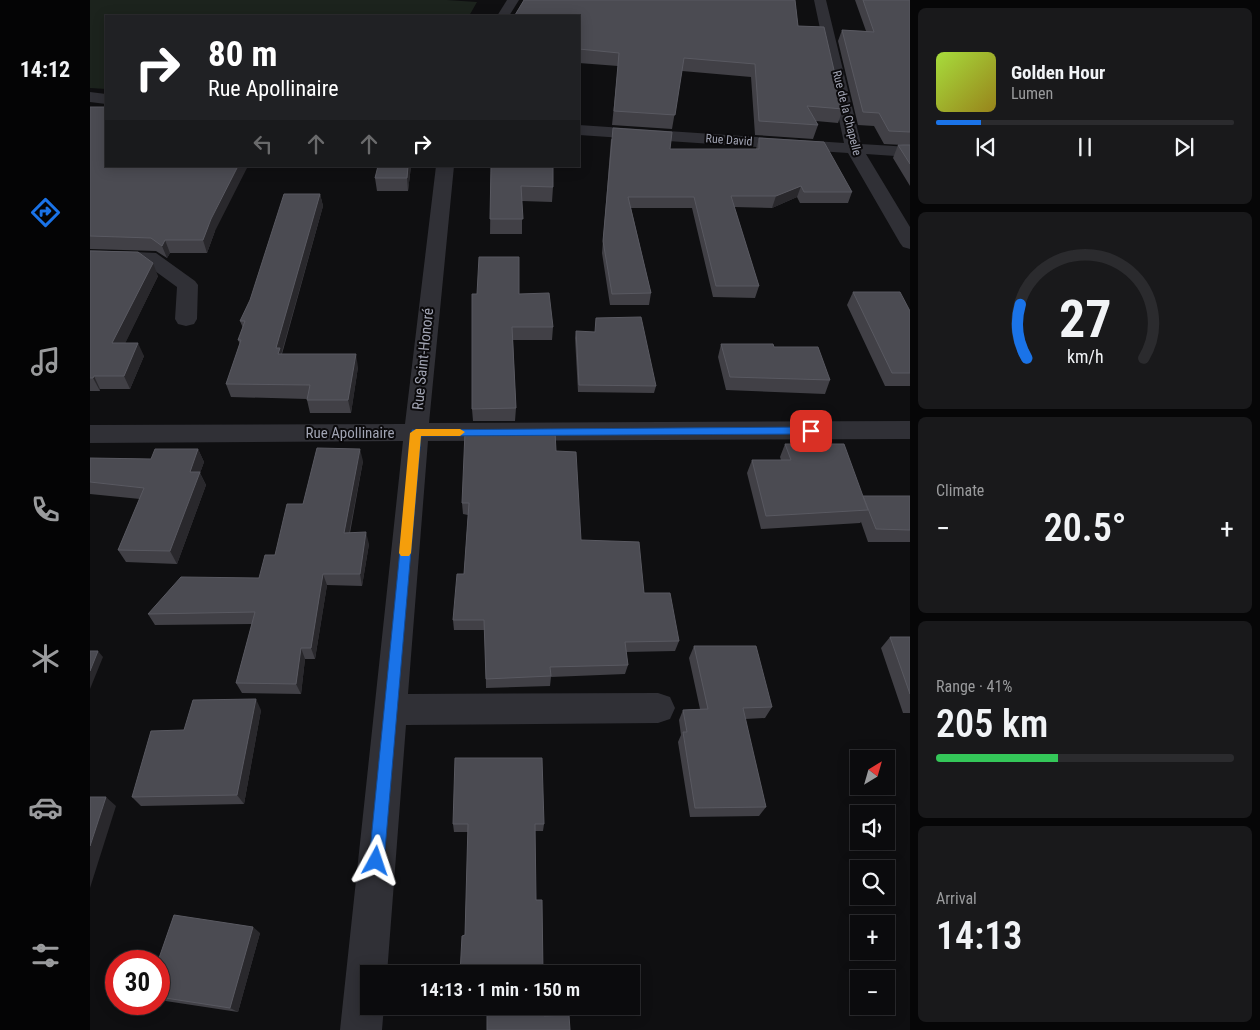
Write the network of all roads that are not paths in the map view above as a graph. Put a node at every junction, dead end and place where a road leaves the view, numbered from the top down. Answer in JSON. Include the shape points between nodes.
{"nodes":[{"id":1,"x":514,"y":0,"type":"edge"},
{"id":2,"x":820,"y":0,"type":"edge"},
{"id":3,"x":505,"y":15,"type":"edge"},
{"id":4,"x":99,"y":98,"type":"edge"},
{"id":5,"x":90,"y":111,"type":"edge"},
{"id":6,"x":580,"y":130,"type":"edge"},
{"id":7,"x":854,"y":149,"type":"junction"},
{"id":8,"x":910,"y":152,"type":"edge"},
{"id":9,"x":445,"y":167,"type":"edge"},
{"id":10,"x":910,"y":243,"type":"edge"},
{"id":11,"x":90,"y":256,"type":"edge"},
{"id":12,"x":186,"y":319,"type":"dead end"},
{"id":13,"x":910,"y":430,"type":"edge"},
{"id":14,"x":416,"y":433,"type":"junction"},
{"id":15,"x":90,"y":434,"type":"edge"},
{"id":16,"x":658,"y":708,"type":"dead end"},
{"id":17,"x":390,"y":710,"type":"junction"},
{"id":18,"x":361,"y":1030,"type":"edge"}],
"edges":[{"from":1,"to":3,"type":"street"},
{"from":2,"to":7,"type":"street","name":"Rue de la Chapelle"},
{"from":4,"to":5,"type":"street"},
{"from":6,"to":7,"type":"street","name":"Rue David"},
{"from":7,"to":8,"type":"street","name":"Rue David"},
{"from":7,"to":10,"type":"street","name":"Rue de la Chapelle"},
{"from":9,"to":14,"type":"street","name":"Rue Saint-Honoré"},
{"from":11,"to":12,"type":"street","via":[[149,257],[188,285]]},
{"from":13,"to":14,"type":"street","name":"Rue Apollinaire"},
{"from":14,"to":15,"type":"street","name":"Rue Apollinaire"},
{"from":14,"to":17,"type":"street","name":"Rue Saint-Honoré"},
{"from":16,"to":17,"type":"street"},
{"from":17,"to":18,"type":"street","name":"Rue Saint-Honoré"}]}
